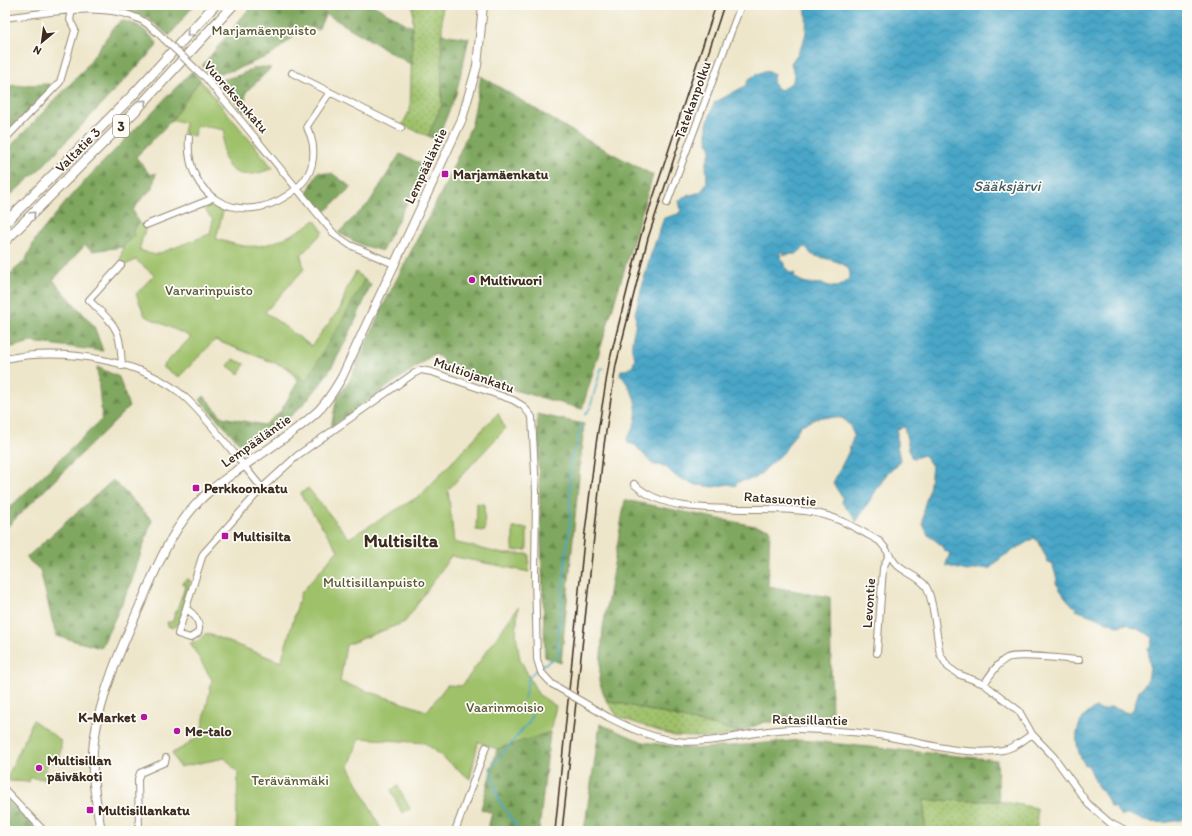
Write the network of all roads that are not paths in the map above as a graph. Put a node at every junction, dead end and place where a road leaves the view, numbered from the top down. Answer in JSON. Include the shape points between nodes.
{"nodes":[{"id":1,"x":215,"y":5,"type":"edge"},
{"id":2,"x":233,"y":5,"type":"edge"},
{"id":3,"x":484,"y":5,"type":"edge"},
{"id":4,"x":741,"y":5,"type":"edge"},
{"id":5,"x":72,"y":10,"type":"junction"},
{"id":6,"x":5,"y":18,"type":"edge"},
{"id":7,"x":292,"y":73,"type":"dead end"},
{"id":8,"x":330,"y":92,"type":"junction"},
{"id":9,"x":401,"y":128,"type":"dead end"},
{"id":10,"x":189,"y":137,"type":"dead end"},
{"id":11,"x":5,"y":139,"type":"edge"},
{"id":12,"x":297,"y":189,"type":"junction"},
{"id":13,"x":212,"y":197,"type":"junction"},
{"id":14,"x":667,"y":203,"type":"dead end"},
{"id":15,"x":5,"y":223,"type":"edge"},
{"id":16,"x":146,"y":225,"type":"dead end"},
{"id":17,"x":5,"y":241,"type":"edge"},
{"id":18,"x":394,"y":264,"type":"junction"},
{"id":19,"x":121,"y":265,"type":"dead end"},
{"id":20,"x":5,"y":359,"type":"edge"},
{"id":21,"x":122,"y":366,"type":"junction"},
{"id":22,"x":243,"y":465,"type":"junction"},
{"id":23,"x":634,"y":484,"type":"dead end"},
{"id":24,"x":262,"y":488,"type":"junction"},
{"id":25,"x":890,"y":555,"type":"junction"},
{"id":26,"x":535,"y":596,"type":"joint"},
{"id":27,"x":186,"y":609,"type":"junction"},
{"id":28,"x":877,"y":653,"type":"dead end"},
{"id":29,"x":1079,"y":660,"type":"dead end"},
{"id":30,"x":984,"y":684,"type":"junction"},
{"id":31,"x":1032,"y":734,"type":"junction"},
{"id":32,"x":486,"y":747,"type":"dead end"},
{"id":33,"x":166,"y":758,"type":"dead end"},
{"id":34,"x":5,"y":790,"type":"edge"},
{"id":35,"x":44,"y":831,"type":"edge"},
{"id":36,"x":101,"y":831,"type":"edge"},
{"id":37,"x":139,"y":831,"type":"edge"},
{"id":38,"x":456,"y":831,"type":"edge"},
{"id":39,"x":1125,"y":831,"type":"edge"}],
"edges":[{"from":1,"to":15,"type":"highway","name":"Valtatie 3","number":"3","one_way":true,"via":[[131,97]]},
{"from":17,"to":2,"type":"highway","name":"Valtatie 3","number":"3","one_way":true,"via":[[140,106]]},
{"from":3,"to":18,"type":"main road","name":"Lempääläntie","via":[[475,78],[459,125]]},
{"from":4,"to":14,"type":"street","name":"Tatekanpolku"},
{"from":5,"to":6,"type":"street","name":"Vuoreksenkatu"},
{"from":5,"to":11,"type":"street","via":[[70,20],[75,30],[60,82]]},
{"from":5,"to":12,"type":"street","name":"Vuoreksenkatu","bridge":true,"via":[[92,8],[124,13],[143,21],[206,78]]},
{"from":7,"to":8,"type":"street"},
{"from":8,"to":9,"type":"street"},
{"from":8,"to":12,"type":"street","via":[[307,126],[313,146],[313,159],[309,173]]},
{"from":10,"to":13,"type":"street","via":[[189,156],[194,174]]},
{"from":12,"to":13,"type":"street","via":[[281,200],[259,208],[232,207]]},
{"from":12,"to":18,"type":"street","name":"Vuoreksenkatu","via":[[339,238],[359,250]]},
{"from":13,"to":16,"type":"street"},
{"from":18,"to":22,"type":"main road","name":"Lempääläntie","via":[[353,356],[326,402],[296,429]]},
{"from":19,"to":21,"type":"street","via":[[89,300],[116,328],[121,341]]},
{"from":20,"to":21,"type":"street","via":[[31,354],[63,354],[88,356]]},
{"from":21,"to":22,"type":"street","via":[[146,374],[187,400]]},
{"from":22,"to":24,"type":"street"},
{"from":22,"to":36,"type":"main road","name":"Lempääläntie","via":[[210,490],[173,534],[156,568],[106,688],[96,729],[93,756]]},
{"from":23,"to":25,"type":"street","name":"Ratasuontie","via":[[644,494],[669,504],[820,513],[878,541],[885,546]]},
{"from":24,"to":26,"type":"street","name":"Multiojankatu","via":[[298,454],[421,370],[513,400],[523,406],[532,417],[536,492]]},
{"from":24,"to":27,"type":"street","name":"Multiojankatu","via":[[203,554]]},
{"from":25,"to":28,"type":"street","name":"Levontie","via":[[883,568]]},
{"from":25,"to":30,"type":"street","name":"Ratasuontie","via":[[899,566],[928,588],[943,661],[958,674]]},
{"from":26,"to":31,"type":"street","name":"Ratasillantie","bridge":true,"via":[[537,659],[541,672],[552,684],[608,717],[646,734],[691,742],[795,729],[877,735],[915,743],[980,751],[1004,750]]},
{"from":27,"to":27,"type":"street","name":"Multiojankatu","via":[[178,634],[192,638],[198,634],[199,627],[194,615]]},
{"from":29,"to":30,"type":"street","via":[[1007,658]]},
{"from":30,"to":31,"type":"street","name":"Ratasuontie","via":[[1019,711]]},
{"from":31,"to":39,"type":"street","via":[[1054,756],[1094,811]]},
{"from":32,"to":38,"type":"street"},
{"from":33,"to":37,"type":"street","via":[[165,762],[140,773]]},
{"from":34,"to":35,"type":"street"}]}
